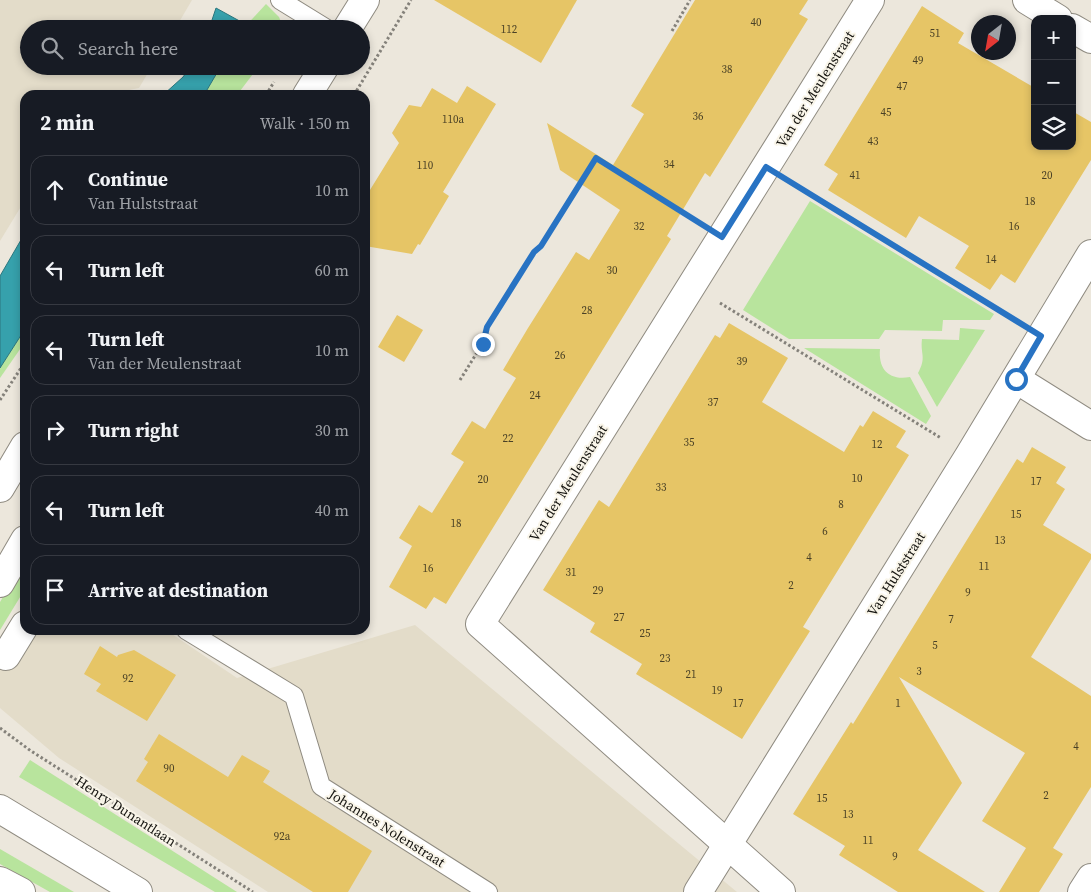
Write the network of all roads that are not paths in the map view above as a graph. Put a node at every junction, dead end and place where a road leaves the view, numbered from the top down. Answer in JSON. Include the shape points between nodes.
{"nodes":[{"id":1,"x":280,"y":0,"type":"edge"},
{"id":2,"x":365,"y":0,"type":"edge"},
{"id":3,"x":870,"y":0,"type":"edge"},
{"id":4,"x":1028,"y":0,"type":"edge"},
{"id":5,"x":1052,"y":15,"type":"edge"},
{"id":6,"x":312,"y":20,"type":"edge"},
{"id":7,"x":353,"y":20,"type":"edge"},
{"id":8,"x":1076,"y":30,"type":"edge"},
{"id":9,"x":1091,"y":39,"type":"edge"},
{"id":10,"x":320,"y":75,"type":"edge"},
{"id":11,"x":311,"y":90,"type":"edge"},
{"id":12,"x":1091,"y":254,"type":"edge"},
{"id":13,"x":1016,"y":379,"type":"junction"},
{"id":14,"x":1091,"y":426,"type":"edge"},
{"id":15,"x":20,"y":454,"type":"edge"},
{"id":16,"x":0,"y":488,"type":"edge"},
{"id":17,"x":20,"y":549,"type":"edge"},
{"id":18,"x":0,"y":583,"type":"edge"},
{"id":19,"x":20,"y":633,"type":"edge"},
{"id":20,"x":194,"y":635,"type":"edge"},
{"id":21,"x":6,"y":656,"type":"dead end"},
{"id":22,"x":0,"y":810,"type":"edge"},
{"id":23,"x":728,"y":843,"type":"junction"},
{"id":24,"x":1091,"y":878,"type":"edge"},
{"id":25,"x":0,"y":881,"type":"edge"},
{"id":26,"x":21,"y":892,"type":"edge"},
{"id":27,"x":138,"y":892,"type":"edge"},
{"id":28,"x":488,"y":892,"type":"edge"},
{"id":29,"x":698,"y":892,"type":"edge"},
{"id":30,"x":781,"y":892,"type":"edge"},
{"id":31,"x":1082,"y":892,"type":"edge"}],
"edges":[{"from":1,"to":6,"type":"lane"},
{"from":2,"to":7,"type":"street"},
{"from":3,"to":23,"type":"street","name":"Van der Meulenstraat","via":[[480,624]]},
{"from":4,"to":5,"type":"street"},
{"from":8,"to":9,"type":"street"},
{"from":10,"to":11,"type":"street"},
{"from":12,"to":13,"type":"street","name":"Van Hulststraat"},
{"from":13,"to":14,"type":"street"},
{"from":13,"to":23,"type":"street","name":"Van Hulststraat"},
{"from":15,"to":16,"type":"street"},
{"from":17,"to":18,"type":"street"},
{"from":19,"to":21,"type":"street"},
{"from":20,"to":28,"type":"lane","name":"Johannes Nolenstraat","via":[[294,696],[321,786]]},
{"from":22,"to":27,"type":"street"},
{"from":23,"to":29,"type":"street","name":"Van Hulststraat"},
{"from":23,"to":30,"type":"street","name":"Van der Meulenstraat"},
{"from":24,"to":31,"type":"street"},
{"from":25,"to":26,"type":"street"}]}
